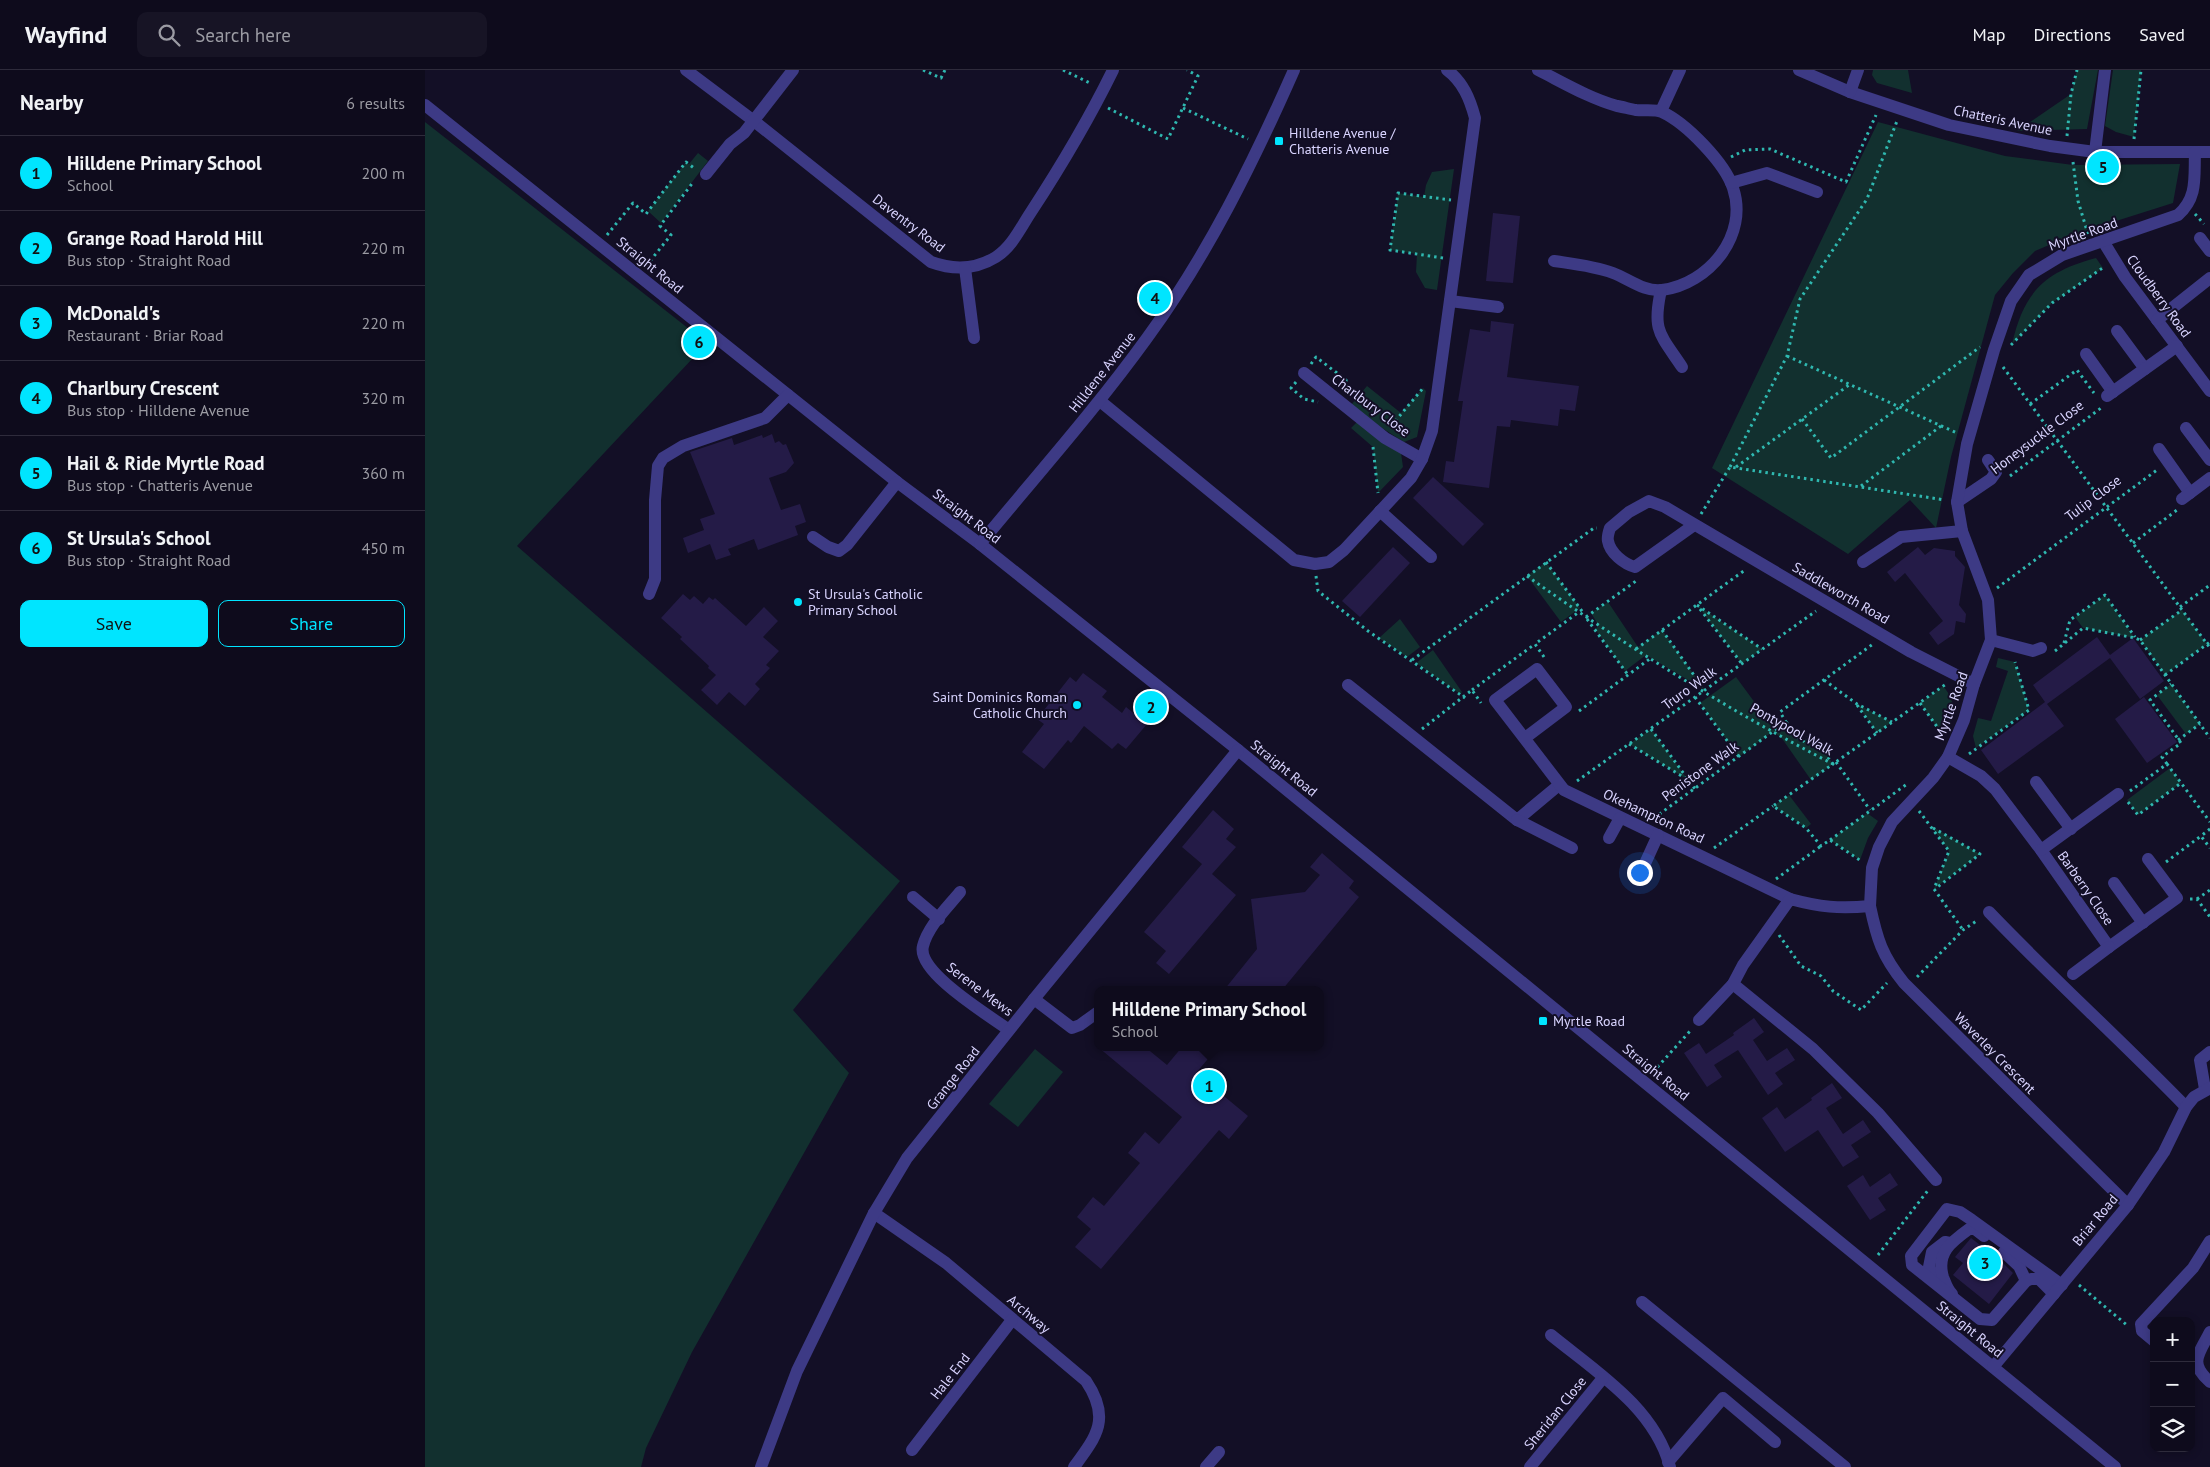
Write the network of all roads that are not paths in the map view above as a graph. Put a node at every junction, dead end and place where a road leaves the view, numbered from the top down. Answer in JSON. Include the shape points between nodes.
{"nodes":[{"id":1,"x":686,"y":70,"type":"edge"},
{"id":2,"x":793,"y":70,"type":"edge"},
{"id":3,"x":1295,"y":70,"type":"edge"},
{"id":4,"x":1447,"y":70,"type":"edge"},
{"id":5,"x":1538,"y":70,"type":"edge"},
{"id":6,"x":1679,"y":70,"type":"edge"},
{"id":7,"x":1799,"y":70,"type":"edge"},
{"id":8,"x":1858,"y":70,"type":"edge"},
{"id":9,"x":2105,"y":70,"type":"edge"},
{"id":10,"x":1111,"y":71,"type":"edge"},
{"id":11,"x":1850,"y":92,"type":"junction"},
{"id":12,"x":425,"y":105,"type":"edge"},
{"id":13,"x":1661,"y":112,"type":"junction"},
{"id":14,"x":754,"y":121,"type":"junction"},
{"id":15,"x":2095,"y":152,"type":"junction"},
{"id":16,"x":2195,"y":152,"type":"junction"},
{"id":17,"x":2210,"y":152,"type":"edge"},
{"id":18,"x":703,"y":174,"type":"road end"},
{"id":19,"x":1731,"y":183,"type":"junction"},
{"id":20,"x":1817,"y":192,"type":"dead end"},
{"id":21,"x":2200,"y":238,"type":"dead end"},
{"id":22,"x":2098,"y":243,"type":"junction"},
{"id":23,"x":2210,"y":251,"type":"edge"},
{"id":24,"x":1554,"y":261,"type":"dead end"},
{"id":25,"x":965,"y":268,"type":"junction"},
{"id":26,"x":2210,"y":278,"type":"edge"},
{"id":27,"x":1661,"y":290,"type":"junction"},
{"id":28,"x":1450,"y":301,"type":"junction"},
{"id":29,"x":1498,"y":306,"type":"dead end"},
{"id":30,"x":2157,"y":320,"type":"junction"},
{"id":31,"x":2117,"y":331,"type":"dead end"},
{"id":32,"x":974,"y":338,"type":"dead end"},
{"id":33,"x":2177,"y":346,"type":"junction"},
{"id":34,"x":2086,"y":354,"type":"dead end"},
{"id":35,"x":1682,"y":367,"type":"dead end"},
{"id":36,"x":2145,"y":369,"type":"junction"},
{"id":37,"x":1304,"y":373,"type":"dead end"},
{"id":38,"x":2210,"y":391,"type":"edge"},
{"id":39,"x":788,"y":395,"type":"junction"},
{"id":40,"x":1100,"y":401,"type":"junction"},
{"id":41,"x":2187,"y":428,"type":"dead end"},
{"id":42,"x":2159,"y":449,"type":"dead end"},
{"id":43,"x":1422,"y":459,"type":"junction"},
{"id":44,"x":1988,"y":460,"type":"dead end"},
{"id":45,"x":2210,"y":460,"type":"edge"},
{"id":46,"x":2210,"y":478,"type":"edge"},
{"id":47,"x":897,"y":482,"type":"junction"},
{"id":48,"x":1957,"y":502,"type":"junction"},
{"id":49,"x":1380,"y":510,"type":"junction"},
{"id":50,"x":1694,"y":525,"type":"junction"},
{"id":51,"x":1962,"y":532,"type":"junction"},
{"id":52,"x":813,"y":537,"type":"dead end"},
{"id":53,"x":980,"y":544,"type":"junction"},
{"id":54,"x":1431,"y":557,"type":"dead end"},
{"id":55,"x":1863,"y":562,"type":"dead end"},
{"id":56,"x":649,"y":594,"type":"dead end"},
{"id":57,"x":1991,"y":640,"type":"junction"},
{"id":58,"x":2046,"y":652,"type":"road end"},
{"id":59,"x":1974,"y":684,"type":"junction"},
{"id":60,"x":1348,"y":685,"type":"dead end"},
{"id":61,"x":1525,"y":738,"type":"junction"},
{"id":62,"x":1238,"y":750,"type":"junction"},
{"id":63,"x":1953,"y":759,"type":"junction"},
{"id":64,"x":2036,"y":782,"type":"dead end"},
{"id":65,"x":1562,"y":788,"type":"junction"},
{"id":66,"x":2118,"y":794,"type":"dead end"},
{"id":67,"x":1620,"y":818,"type":"junction"},
{"id":68,"x":1517,"y":820,"type":"junction"},
{"id":69,"x":2071,"y":829,"type":"junction"},
{"id":70,"x":1658,"y":835,"type":"junction"},
{"id":71,"x":1609,"y":838,"type":"dead end"},
{"id":72,"x":1572,"y":848,"type":"dead end"},
{"id":73,"x":2041,"y":850,"type":"junction"},
{"id":74,"x":2152,"y":864,"type":"road end"},
{"id":75,"x":1643,"y":868,"type":"dead end"},
{"id":76,"x":2114,"y":883,"type":"dead end"},
{"id":77,"x":960,"y":892,"type":"dead end"},
{"id":78,"x":913,"y":897,"type":"dead end"},
{"id":79,"x":1790,"y":899,"type":"junction"},
{"id":80,"x":1870,"y":906,"type":"junction"},
{"id":81,"x":1989,"y":912,"type":"road end"},
{"id":82,"x":939,"y":919,"type":"junction"},
{"id":83,"x":2143,"y":923,"type":"junction"},
{"id":84,"x":2109,"y":947,"type":"junction"},
{"id":85,"x":2073,"y":974,"type":"dead end"},
{"id":86,"x":1733,"y":984,"type":"junction"},
{"id":87,"x":1034,"y":999,"type":"junction"},
{"id":88,"x":1094,"y":1015,"type":"edge"},
{"id":89,"x":1699,"y":1020,"type":"road end"},
{"id":90,"x":1009,"y":1030,"type":"junction"},
{"id":91,"x":2210,"y":1052,"type":"edge"},
{"id":92,"x":2207,"y":1089,"type":"edge"},
{"id":93,"x":2186,"y":1107,"type":"junction"},
{"id":94,"x":1936,"y":1180,"type":"road end"},
{"id":95,"x":2128,"y":1205,"type":"junction"},
{"id":96,"x":874,"y":1213,"type":"junction"},
{"id":97,"x":2210,"y":1241,"type":"edge"},
{"id":98,"x":2004,"y":1252,"type":"junction"},
{"id":99,"x":2019,"y":1256,"type":"junction"},
{"id":100,"x":2026,"y":1281,"type":"junction"},
{"id":101,"x":2062,"y":1285,"type":"junction"},
{"id":102,"x":1642,"y":1302,"type":"dead end"},
{"id":103,"x":1974,"y":1314,"type":"junction"},
{"id":104,"x":1012,"y":1320,"type":"junction"},
{"id":105,"x":2210,"y":1332,"type":"edge"},
{"id":106,"x":1551,"y":1335,"type":"dead end"},
{"id":107,"x":2150,"y":1338,"type":"edge"},
{"id":108,"x":2195,"y":1362,"type":"edge"},
{"id":109,"x":2195,"y":1366,"type":"edge"},
{"id":110,"x":1993,"y":1367,"type":"junction"},
{"id":111,"x":1603,"y":1378,"type":"junction"},
{"id":112,"x":2210,"y":1382,"type":"edge"},
{"id":113,"x":1775,"y":1442,"type":"dead end"},
{"id":114,"x":912,"y":1450,"type":"dead end"},
{"id":115,"x":1219,"y":1452,"type":"dead end"},
{"id":116,"x":1669,"y":1464,"type":"edge"},
{"id":117,"x":1078,"y":1466,"type":"edge"},
{"id":118,"x":761,"y":1467,"type":"edge"},
{"id":119,"x":1206,"y":1467,"type":"edge"},
{"id":120,"x":1530,"y":1467,"type":"edge"},
{"id":121,"x":1845,"y":1467,"type":"edge"},
{"id":122,"x":2115,"y":1467,"type":"edge"}],
"edges":[{"from":1,"to":14,"type":"street","name":"Daventry Road"},
{"from":2,"to":14,"type":"street"},
{"from":3,"to":40,"type":"street","name":"Hilldene Avenue","via":[[1260,145],[1194,267]]},
{"from":4,"to":28,"type":"street","via":[[1464,88],[1475,118]]},
{"from":5,"to":13,"type":"street","via":[[1601,100],[1635,110]]},
{"from":6,"to":13,"type":"street"},
{"from":7,"to":11,"type":"street","name":"Chatteris Avenue"},
{"from":8,"to":11,"type":"street"},
{"from":9,"to":15,"type":"street"},
{"from":10,"to":25,"type":"street","name":"Daventry Road","via":[[1054,178],[1009,246],[991,260]]},
{"from":11,"to":15,"type":"street","name":"Chatteris Avenue","via":[[1949,125]]},
{"from":12,"to":39,"type":"street","name":"Straight Road"},
{"from":13,"to":19,"type":"street","via":[[1701,142]]},
{"from":14,"to":18,"type":"street"},
{"from":14,"to":25,"type":"street","name":"Daventry Road","via":[[931,262],[948,268]]},
{"from":15,"to":16,"type":"street","name":"Chatteris Avenue"},
{"from":16,"to":17,"type":"street","name":"Chatteris Avenue"},
{"from":16,"to":22,"type":"street","name":"Myrtle Road","via":[[2193,196],[2178,215]]},
{"from":19,"to":20,"type":"street","via":[[1767,173]]},
{"from":19,"to":27,"type":"street","via":[[1736,207],[1727,247],[1707,270],[1693,279]]},
{"from":21,"to":23,"type":"street"},
{"from":22,"to":30,"type":"street","name":"Cloudberry Road","via":[[2115,261]]},
{"from":22,"to":48,"type":"street","name":"Myrtle Road","via":[[2062,255],[2029,275],[2011,301],[1993,350],[1969,438]]},
{"from":24,"to":27,"type":"street","via":[[1592,266],[1615,273],[1637,286]]},
{"from":25,"to":32,"type":"street"},
{"from":26,"to":30,"type":"street"},
{"from":27,"to":35,"type":"street","via":[[1657,323],[1660,334]]},
{"from":28,"to":29,"type":"street"},
{"from":28,"to":43,"type":"street","via":[[1433,431]]},
{"from":30,"to":33,"type":"street","name":"Cloudberry Road"},
{"from":31,"to":36,"type":"street"},
{"from":33,"to":36,"type":"street"},
{"from":33,"to":38,"type":"street","name":"Cloudberry Road"},
{"from":34,"to":36,"type":"street","via":[[2108,398]]},
{"from":37,"to":43,"type":"street","name":"Charlbury Close","via":[[1385,438]]},
{"from":39,"to":47,"type":"street","name":"Straight Road"},
{"from":39,"to":56,"type":"street","via":[[761,420],[683,446],[663,458],[655,500],[655,579]]},
{"from":40,"to":49,"type":"street","via":[[1294,560],[1315,564],[1329,562]]},
{"from":40,"to":53,"type":"street","name":"Hilldene Avenue"},
{"from":41,"to":45,"type":"street"},
{"from":42,"to":46,"type":"street","via":[[2186,496]]},
{"from":43,"to":49,"type":"street","via":[[1411,478]]},
{"from":44,"to":48,"type":"street","via":[[1996,472],[1991,479]]},
{"from":47,"to":52,"type":"street","via":[[839,552]]},
{"from":47,"to":53,"type":"street","name":"Straight Road"},
{"from":48,"to":51,"type":"street","name":"Myrtle Road"},
{"from":49,"to":54,"type":"street"},
{"from":50,"to":50,"type":"street","name":"Saddleworth Road","via":[[1635,567],[1618,558],[1608,541],[1610,528],[1649,501]]},
{"from":50,"to":59,"type":"street","name":"Saddleworth Road","via":[[1884,636]]},
{"from":51,"to":55,"type":"street","via":[[1901,537]]},
{"from":51,"to":57,"type":"street","name":"Myrtle Road","via":[[1986,596]]},
{"from":53,"to":62,"type":"street","name":"Straight Road"},
{"from":57,"to":58,"type":"street"},
{"from":57,"to":59,"type":"street","name":"Myrtle Road"},
{"from":59,"to":63,"type":"street","name":"Myrtle Road"},
{"from":60,"to":68,"type":"street"},
{"from":61,"to":61,"type":"street","name":"Okehampton Road","via":[[1495,700],[1537,669],[1566,707]]},
{"from":61,"to":65,"type":"street","name":"Okehampton Road"},
{"from":62,"to":87,"type":"street","name":"Grange Road"},
{"from":62,"to":110,"type":"street","name":"Straight Road"},
{"from":63,"to":73,"type":"street","name":"Barberry Close","via":[[1995,789]]},
{"from":63,"to":80,"type":"street","name":"Myrtle Road","via":[[1893,822],[1872,868]]},
{"from":64,"to":69,"type":"street"},
{"from":65,"to":67,"type":"street","name":"Okehampton Road"},
{"from":65,"to":68,"type":"street"},
{"from":66,"to":69,"type":"street","name":"Barberry Close"},
{"from":67,"to":70,"type":"street","name":"Okehampton Road"},
{"from":67,"to":71,"type":"street"},
{"from":68,"to":72,"type":"street"},
{"from":69,"to":73,"type":"street","name":"Barberry Close"},
{"from":70,"to":75,"type":"street"},
{"from":70,"to":79,"type":"street","name":"Okehampton Road"},
{"from":73,"to":84,"type":"street","name":"Barberry Close"},
{"from":74,"to":83,"type":"street","name":"Barberry Close","via":[[2177,898]]},
{"from":76,"to":83,"type":"street"},
{"from":77,"to":82,"type":"street","name":"Serene Mews"},
{"from":78,"to":82,"type":"street"},
{"from":79,"to":80,"type":"street","via":[[1819,907]]},
{"from":79,"to":86,"type":"street"},
{"from":80,"to":95,"type":"street","name":"Waverley Crescent","via":[[1877,938],[1889,964],[1908,987]]},
{"from":81,"to":93,"type":"street"},
{"from":82,"to":90,"type":"street","name":"Serene Mews","via":[[922,948],[926,963],[939,978]]},
{"from":83,"to":84,"type":"street","name":"Barberry Close"},
{"from":84,"to":85,"type":"street"},
{"from":86,"to":89,"type":"street"},
{"from":86,"to":94,"type":"street","via":[[1813,1049],[1878,1114]]},
{"from":87,"to":88,"type":"street","via":[[1072,1028]]},
{"from":87,"to":90,"type":"street","name":"Grange Road"},
{"from":90,"to":96,"type":"street","name":"Grange Road","via":[[907,1158]]},
{"from":91,"to":92,"type":"street","via":[[2200,1060]]},
{"from":92,"to":93,"type":"street","name":"Briar Road"},
{"from":93,"to":95,"type":"street","name":"Briar Road","via":[[2165,1152]]},
{"from":95,"to":101,"type":"street","name":"Briar Road"},
{"from":96,"to":104,"type":"street","name":"Archway","via":[[945,1263]]},
{"from":96,"to":118,"type":"street","name":"Grange Road","via":[[797,1371]]},
{"from":97,"to":107,"type":"street","via":[[2193,1268],[2141,1324],[2142,1331]]},
{"from":98,"to":99,"type":"street"},
{"from":98,"to":100,"type":"street","via":[[2019,1266]]},
{"from":98,"to":103,"type":"street","via":[[1975,1229],[1969,1229],[1952,1244],[1945,1242],[1932,1252],[1929,1267],[1936,1281]]},
{"from":99,"to":101,"type":"street"},
{"from":99,"to":103,"type":"street","via":[[1960,1212],[1947,1209],[1911,1256],[1912,1265]]},
{"from":100,"to":101,"type":"street","via":[[2039,1279]]},
{"from":100,"to":103,"type":"street","via":[[1992,1320]]},
{"from":101,"to":110,"type":"street","name":"Briar Road"},
{"from":102,"to":121,"type":"street"},
{"from":104,"to":114,"type":"street","name":"Hale End"},
{"from":104,"to":117,"type":"street","name":"Archway","via":[[1087,1382],[1097,1397],[1099,1417],[1095,1440]]},
{"from":105,"to":108,"type":"street"},
{"from":106,"to":111,"type":"street","name":"Sheridan Close"},
{"from":109,"to":112,"type":"street"},
{"from":110,"to":122,"type":"street","name":"Straight Road"},
{"from":111,"to":116,"type":"street","name":"Sheridan Close","via":[[1640,1412]]},
{"from":111,"to":120,"type":"street","name":"Sheridan Close"},
{"from":113,"to":116,"type":"street","via":[[1723,1398]]},
{"from":115,"to":119,"type":"street"}]}
